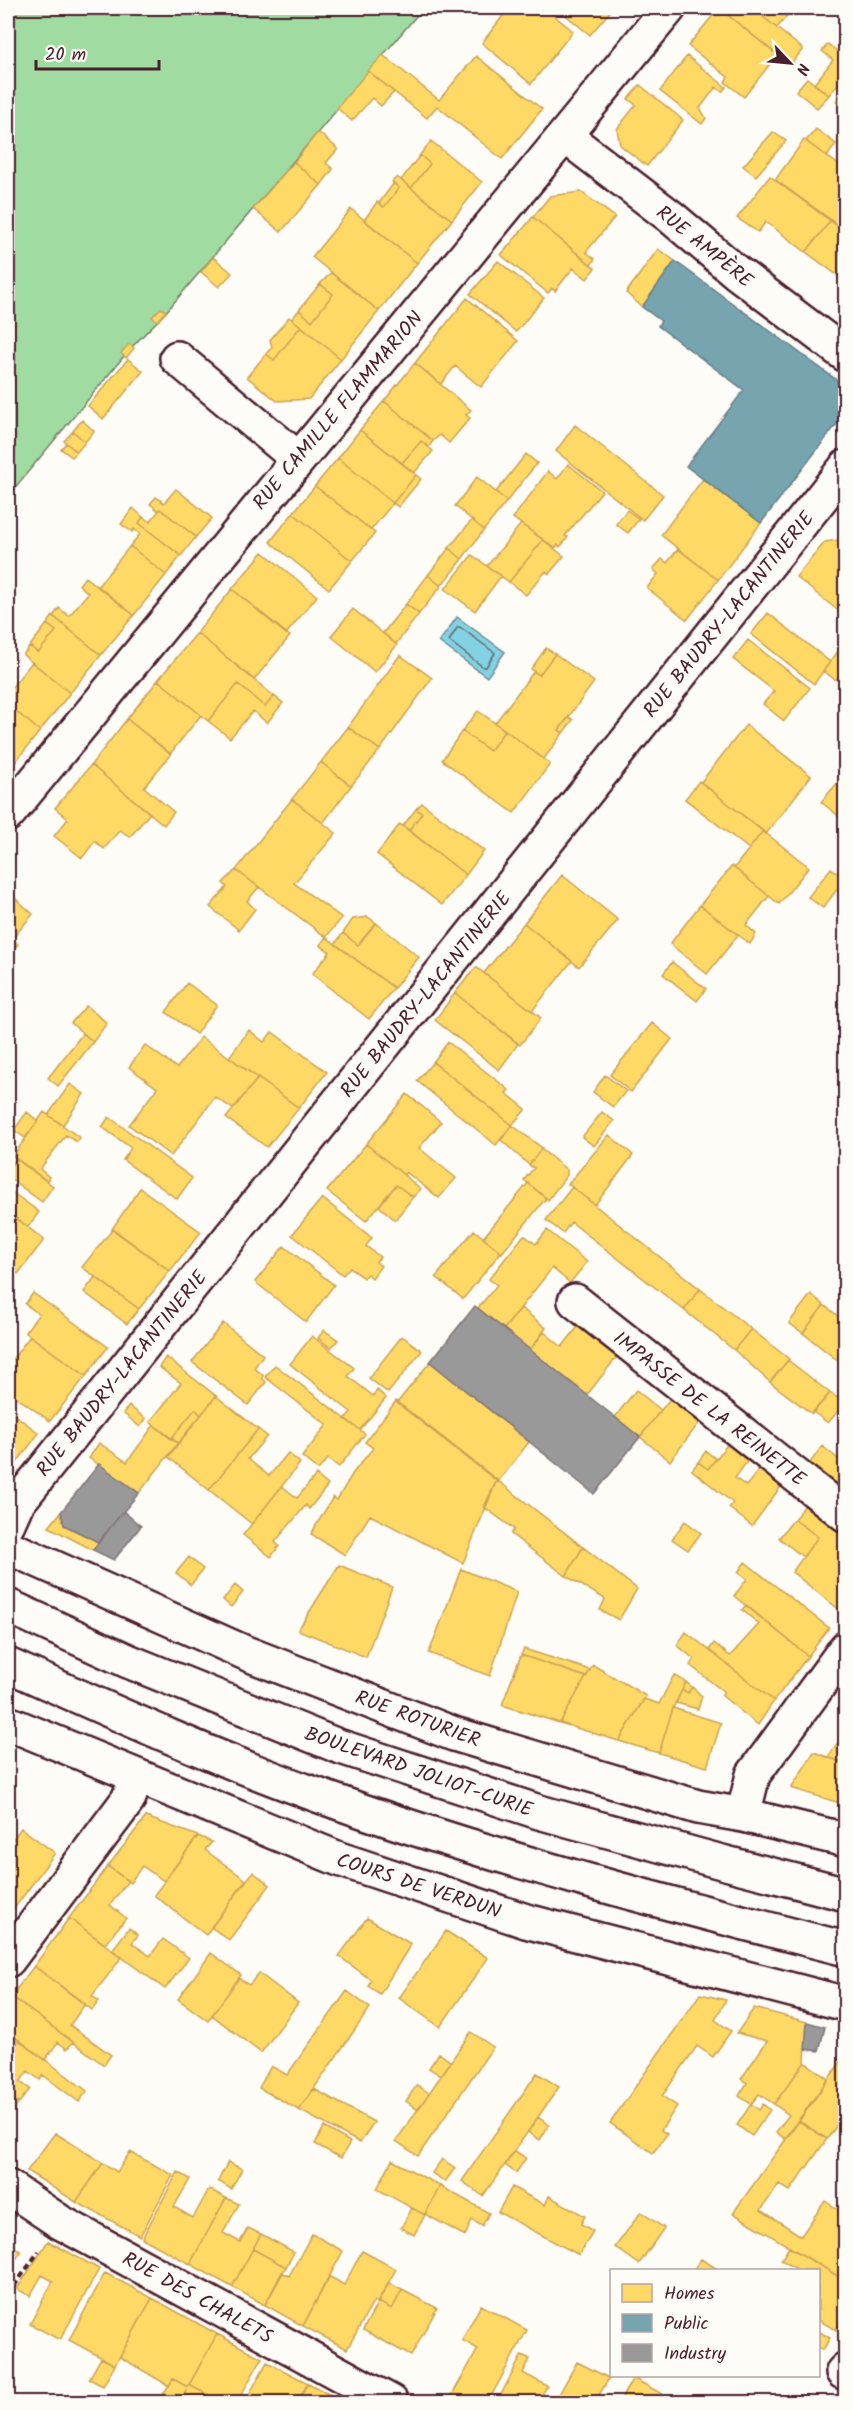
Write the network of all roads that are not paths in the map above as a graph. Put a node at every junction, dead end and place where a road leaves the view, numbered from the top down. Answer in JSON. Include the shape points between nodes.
{"nodes":[{"id":1,"x":669,"y":8,"type":"edge"},
{"id":2,"x":565,"y":136,"type":"junction"},
{"id":3,"x":846,"y":355,"type":"edge"},
{"id":4,"x":177,"y":358,"type":"dead end"},
{"id":5,"x":297,"y":458,"type":"junction"},
{"id":6,"x":840,"y":486,"type":"edge"},
{"id":7,"x":8,"y":814,"type":"edge"},
{"id":8,"x":575,"y":1301,"type":"dead end"},
{"id":9,"x":846,"y":1515,"type":"edge"},
{"id":10,"x":8,"y":1523,"type":"edge"},
{"id":11,"x":8,"y":1546,"type":"edge"},
{"id":12,"x":8,"y":1606,"type":"edge"},
{"id":13,"x":846,"y":1648,"type":"edge"},
{"id":14,"x":8,"y":1665,"type":"edge"},
{"id":15,"x":8,"y":1723,"type":"edge"},
{"id":16,"x":137,"y":1777,"type":"junction"},
{"id":17,"x":743,"y":1815,"type":"junction"},
{"id":18,"x":846,"y":1840,"type":"edge"},
{"id":19,"x":846,"y":1894,"type":"edge"},
{"id":20,"x":846,"y":1949,"type":"edge"},
{"id":21,"x":8,"y":1960,"type":"edge"},
{"id":22,"x":846,"y":2004,"type":"edge"},
{"id":23,"x":8,"y":2187,"type":"edge"},
{"id":24,"x":390,"y":2403,"type":"edge"}],
"edges":[{"from":1,"to":2,"type":"street","name":"RUE CAMILLE FLAMMARION"},
{"from":2,"to":3,"type":"street","name":"RUE AMPÈRE"},
{"from":2,"to":5,"type":"street","name":"RUE CAMILLE FLAMMARION"},
{"from":4,"to":5,"type":"street"},
{"from":5,"to":7,"type":"street","name":"RUE CAMILLE FLAMMARION"},
{"from":6,"to":10,"type":"street","name":"RUE BAUDRY-LACANTINERIE","via":[[23,1496]]},
{"from":8,"to":9,"type":"street","name":"IMPASSE DE LA REINETTE"},
{"from":11,"to":17,"type":"street","name":"RUE ROTURIER","via":[[248,1654],[454,1734],[698,1807]]},
{"from":12,"to":19,"type":"street","name":"BOULEVARD JOLIOT-CURIE","via":[[128,1661],[338,1746],[539,1812]]},
{"from":13,"to":17,"type":"street","via":[[753,1775]]},
{"from":14,"to":20,"type":"street","via":[[154,1731],[320,1796],[524,1863]]},
{"from":15,"to":16,"type":"street","name":"COURS DE VERDUN"},
{"from":16,"to":21,"type":"street","via":[[128,1800]]},
{"from":16,"to":22,"type":"street","name":"COURS DE VERDUN","via":[[339,1859],[526,1921]]},
{"from":17,"to":18,"type":"street","name":"RUE ROTURIER"},
{"from":23,"to":24,"type":"street","name":"RUE DES CHALETS","via":[[60,2222]]}]}
